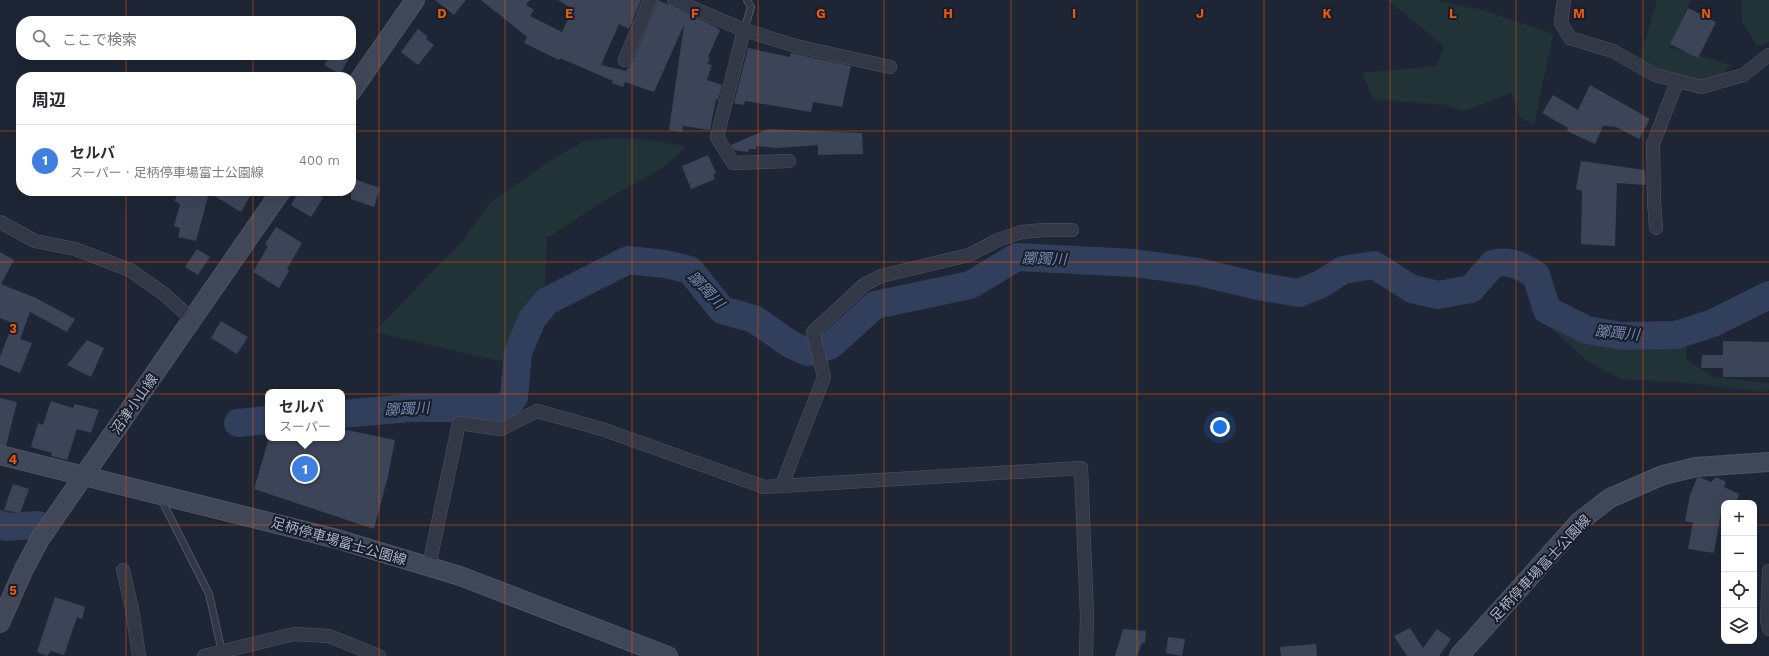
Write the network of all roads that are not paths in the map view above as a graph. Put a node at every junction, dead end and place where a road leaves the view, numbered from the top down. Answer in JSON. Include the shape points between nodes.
{"nodes":[{"id":1,"x":415,"y":0,"type":"edge"},
{"id":2,"x":650,"y":0,"type":"edge"},
{"id":3,"x":674,"y":0,"type":"edge"},
{"id":4,"x":747,"y":0,"type":"edge"},
{"id":5,"x":1564,"y":0,"type":"edge"},
{"id":6,"x":744,"y":30,"type":"junction"},
{"id":7,"x":1769,"y":56,"type":"edge"},
{"id":8,"x":625,"y":60,"type":"dead end"},
{"id":9,"x":890,"y":67,"type":"dead end"},
{"id":10,"x":1677,"y":82,"type":"junction"},
{"id":11,"x":356,"y":85,"type":"edge"},
{"id":12,"x":789,"y":161,"type":"dead end"},
{"id":13,"x":278,"y":196,"type":"edge"},
{"id":14,"x":0,"y":222,"type":"edge"},
{"id":15,"x":1656,"y":228,"type":"dead end"},
{"id":16,"x":1072,"y":230,"type":"dead end"},
{"id":17,"x":192,"y":319,"type":"junction"},
{"id":18,"x":0,"y":455,"type":"edge"},
{"id":19,"x":1769,"y":462,"type":"edge"},
{"id":20,"x":83,"y":476,"type":"junction"},
{"id":21,"x":782,"y":485,"type":"junction"},
{"id":22,"x":159,"y":494,"type":"junction"},
{"id":23,"x":429,"y":566,"type":"junction"},
{"id":24,"x":123,"y":570,"type":"dead end"},
{"id":25,"x":1769,"y":571,"type":"edge"},
{"id":26,"x":0,"y":624,"type":"edge"},
{"id":27,"x":1769,"y":629,"type":"edge"},
{"id":28,"x":222,"y":652,"type":"junction"},
{"id":29,"x":139,"y":656,"type":"edge"},
{"id":30,"x":204,"y":656,"type":"edge"},
{"id":31,"x":379,"y":656,"type":"edge"},
{"id":32,"x":668,"y":656,"type":"edge"},
{"id":33,"x":1086,"y":656,"type":"edge"},
{"id":34,"x":1459,"y":656,"type":"edge"}],
"edges":[{"from":1,"to":11,"type":"main road"},
{"from":2,"to":8,"type":"street"},
{"from":3,"to":6,"type":"street"},
{"from":4,"to":6,"type":"lane","via":[[751,7]]},
{"from":5,"to":10,"type":"street","via":[[1561,23],[1570,38],[1613,51],[1655,75]]},
{"from":6,"to":9,"type":"street","via":[[796,46]]},
{"from":6,"to":12,"type":"street","via":[[717,137],[733,163]]},
{"from":7,"to":10,"type":"street","via":[[1743,75],[1715,84],[1701,87]]},
{"from":10,"to":15,"type":"street","via":[[1653,144]]},
{"from":13,"to":17,"type":"main road","name":"沼津小山線"},
{"from":14,"to":17,"type":"street","via":[[35,241],[75,249],[130,270],[164,294]]},
{"from":16,"to":21,"type":"street","via":[[1021,232],[969,255],[881,276],[864,285],[813,332],[824,377]]},
{"from":17,"to":20,"type":"main road","name":"沼津小山線"},
{"from":18,"to":20,"type":"main road","name":"足柄停車場富士公園線"},
{"from":19,"to":34,"type":"main road","name":"足柄停車場富士公園線","via":[[1696,467],[1663,475],[1610,498],[1579,522]]},
{"from":20,"to":22,"type":"main road","name":"足柄停車場富士公園線"},
{"from":20,"to":26,"type":"main road","name":"沼津小山線","via":[[40,539]]},
{"from":21,"to":23,"type":"street","via":[[764,487],[602,429],[537,411],[501,429],[460,423]]},
{"from":21,"to":33,"type":"street","via":[[1081,468],[1087,616]]},
{"from":22,"to":23,"type":"main road","name":"足柄停車場富士公園線","via":[[337,539]]},
{"from":22,"to":28,"type":"lane","via":[[209,594]]},
{"from":23,"to":32,"type":"main road","name":"足柄停車場富士公園線","via":[[525,600]]},
{"from":24,"to":29,"type":"street"},
{"from":25,"to":27,"type":"street"},
{"from":28,"to":30,"type":"street"},
{"from":28,"to":31,"type":"street","via":[[294,634],[329,636]]}]}
